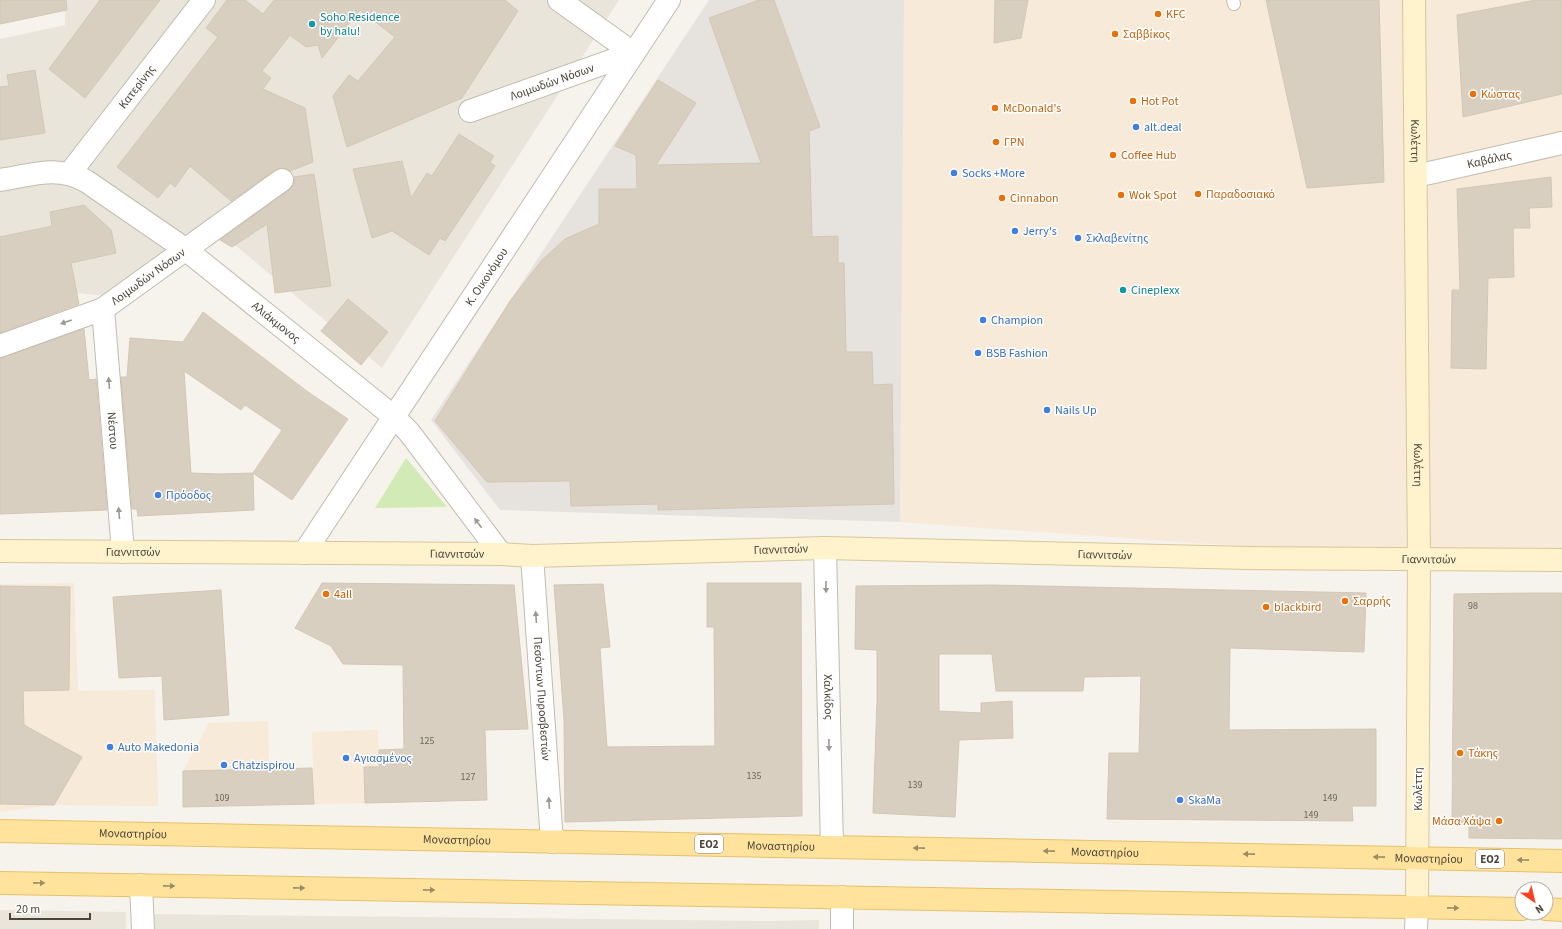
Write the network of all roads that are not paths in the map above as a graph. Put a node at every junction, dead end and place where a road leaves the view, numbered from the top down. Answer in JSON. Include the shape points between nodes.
{"nodes":[{"id":1,"x":204,"y":0,"type":"edge"},
{"id":2,"x":559,"y":0,"type":"edge"},
{"id":3,"x":668,"y":0,"type":"edge"},
{"id":4,"x":1414,"y":0,"type":"edge"},
{"id":5,"x":634,"y":53,"type":"junction"},
{"id":6,"x":470,"y":111,"type":"dead end"},
{"id":7,"x":1562,"y":143,"type":"edge"},
{"id":8,"x":70,"y":173,"type":"junction"},
{"id":9,"x":1416,"y":176,"type":"junction"},
{"id":10,"x":0,"y":180,"type":"edge"},
{"id":11,"x":282,"y":180,"type":"dead end"},
{"id":12,"x":185,"y":249,"type":"junction"},
{"id":13,"x":102,"y":309,"type":"junction"},
{"id":14,"x":0,"y":346,"type":"edge"},
{"id":15,"x":393,"y":416,"type":"junction"},
{"id":16,"x":825,"y":548,"type":"junction"},
{"id":17,"x":0,"y":551,"type":"edge"},
{"id":18,"x":123,"y":552,"type":"junction"},
{"id":19,"x":304,"y":553,"type":"junction"},
{"id":20,"x":502,"y":554,"type":"junction"},
{"id":21,"x":532,"y":556,"type":"junction"},
{"id":22,"x":1418,"y":559,"type":"junction"},
{"id":23,"x":1562,"y":560,"type":"edge"},
{"id":24,"x":0,"y":832,"type":"edge"},
{"id":25,"x":552,"y":842,"type":"junction"},
{"id":26,"x":832,"y":847,"type":"junction"},
{"id":27,"x":1418,"y":857,"type":"junction"},
{"id":28,"x":1562,"y":861,"type":"edge"},
{"id":29,"x":0,"y":883,"type":"edge"},
{"id":30,"x":141,"y":885,"type":"junction"},
{"id":31,"x":842,"y":897,"type":"junction"},
{"id":32,"x":1417,"y":907,"type":"junction"},
{"id":33,"x":1514,"y":909,"type":"edge"},
{"id":34,"x":143,"y":929,"type":"edge"},
{"id":35,"x":842,"y":929,"type":"edge"},
{"id":36,"x":1416,"y":929,"type":"edge"}],
"edges":[{"from":1,"to":8,"type":"street","name":"Κατερίνης"},
{"from":2,"to":5,"type":"street"},
{"from":3,"to":5,"type":"street","name":"Κ. Οικονόμου"},
{"from":4,"to":9,"type":"main road","name":"Κωλέττη"},
{"from":5,"to":6,"type":"street","name":"Λοιμωδών Νόσων"},
{"from":5,"to":15,"type":"street","name":"Κ. Οικονόμου"},
{"from":7,"to":9,"type":"street","name":"Καβάλας"},
{"from":8,"to":10,"type":"street","name":"Αλιάκμονος","via":[[51,172]]},
{"from":8,"to":12,"type":"street","name":"Αλιάκμονος","via":[[86,181]]},
{"from":9,"to":22,"type":"main road","name":"Κωλέττη"},
{"from":11,"to":12,"type":"street","name":"Λοιμωδών Νόσων"},
{"from":12,"to":13,"type":"street","name":"Λοιμωδών Νόσων"},
{"from":12,"to":15,"type":"street","name":"Αλιάκμονος"},
{"from":13,"to":14,"type":"street","name":"Λοιμωδών Νόσων","one_way":true},
{"from":18,"to":13,"type":"street","name":"Νέστου","one_way":true},
{"from":15,"to":19,"type":"street","name":"Κ. Οικονόμου"},
{"from":20,"to":15,"type":"street","name":"Αλιάκμονος","one_way":true,"via":[[409,432]]},
{"from":16,"to":21,"type":"main road","name":"Γιαννιτσών"},
{"from":16,"to":22,"type":"main road","name":"Γιαννιτσών","via":[[1240,558]]},
{"from":16,"to":26,"type":"street","name":"Χαλκίδος","one_way":true},
{"from":17,"to":18,"type":"main road","name":"Γιαννιτσών"},
{"from":18,"to":19,"type":"main road","name":"Γιαννιτσών"},
{"from":19,"to":20,"type":"main road","name":"Γιαννιτσών"},
{"from":20,"to":21,"type":"main road","name":"Γιαννιτσών"},
{"from":25,"to":21,"type":"street","name":"Πεσόντων Πυροσβεστών","one_way":true},
{"from":22,"to":23,"type":"main road","name":"Γιαννιτσών"},
{"from":22,"to":27,"type":"main road","name":"Κωλέττη"},
{"from":24,"to":25,"type":"main road","name":"Μοναστηρίου","number":"ΕΟ2"},
{"from":25,"to":26,"type":"main road","name":"Μοναστηρίου","number":"ΕΟ2"},
{"from":27,"to":26,"type":"main road","name":"Μοναστηρίου","number":"ΕΟ2","one_way":true},
{"from":28,"to":27,"type":"main road","name":"Μοναστηρίου","number":"ΕΟ2","one_way":true},
{"from":27,"to":32,"type":"main road","name":"Κωλέττη"},
{"from":29,"to":30,"type":"main road","one_way":true},
{"from":30,"to":31,"type":"main road","one_way":true},
{"from":30,"to":34,"type":"street"},
{"from":31,"to":32,"type":"main road"},
{"from":31,"to":35,"type":"street"},
{"from":32,"to":33,"type":"main road","one_way":true},
{"from":32,"to":36,"type":"street","name":"Κωλέττη"}]}
